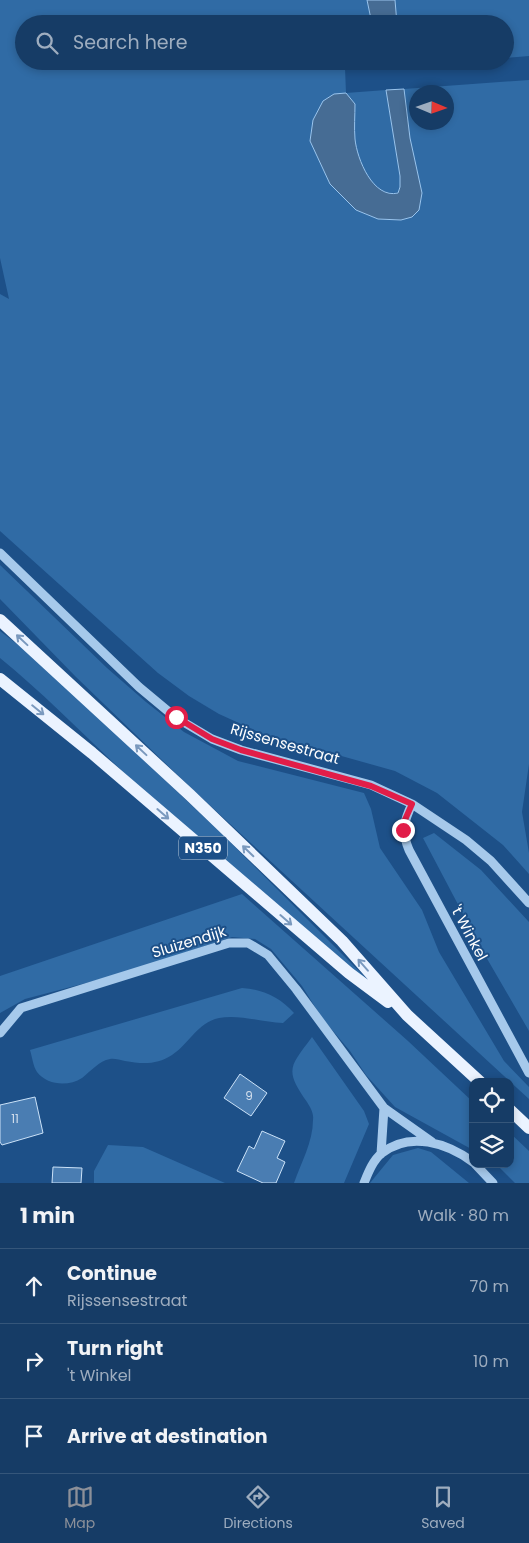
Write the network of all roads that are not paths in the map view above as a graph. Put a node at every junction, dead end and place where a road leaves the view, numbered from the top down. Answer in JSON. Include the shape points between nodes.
{"nodes":[{"id":1,"x":0,"y":553,"type":"edge"},
{"id":2,"x":0,"y":620,"type":"edge"},
{"id":3,"x":0,"y":680,"type":"edge"},
{"id":4,"x":412,"y":804,"type":"junction"},
{"id":5,"x":529,"y":903,"type":"edge"},
{"id":6,"x":407,"y":1015,"type":"junction"},
{"id":7,"x":0,"y":1033,"type":"edge"},
{"id":8,"x":529,"y":1073,"type":"edge"},
{"id":9,"x":476,"y":1078,"type":"edge"},
{"id":10,"x":384,"y":1108,"type":"junction"},
{"id":11,"x":514,"y":1114,"type":"edge"},
{"id":12,"x":529,"y":1128,"type":"edge"},
{"id":13,"x":432,"y":1142,"type":"junction"},
{"id":14,"x":381,"y":1154,"type":"junction"},
{"id":15,"x":469,"y":1160,"type":"edge"},
{"id":16,"x":479,"y":1168,"type":"edge"},
{"id":17,"x":364,"y":1183,"type":"edge"},
{"id":18,"x":493,"y":1183,"type":"edge"}],
"edges":[{"from":1,"to":4,"type":"street","name":"Rijssensestraat","via":[[139,686],[176,717],[212,739],[371,786]]},
{"from":6,"to":2,"type":"main road","number":"N350","one_way":true,"via":[[342,941]]},
{"from":3,"to":6,"type":"main road","number":"N350","one_way":true,"via":[[92,753],[349,973]]},
{"from":4,"to":5,"type":"street","name":"Rijssensestraat","via":[[466,840],[515,885]]},
{"from":4,"to":8,"type":"street","name":"'t Winkel","via":[[403,830],[409,850]]},
{"from":6,"to":9,"type":"main road","number":"N350"},
{"from":7,"to":10,"type":"street","name":"Sluizendijk","via":[[21,1008],[229,943],[248,943],[268,955],[291,982]]},
{"from":10,"to":13,"type":"street","name":"Sluizendijk"},
{"from":10,"to":14,"type":"street"},
{"from":11,"to":12,"type":"main road"},
{"from":13,"to":14,"type":"street","name":"Sluizendijk","via":[[402,1144]]},
{"from":13,"to":15,"type":"street","name":"Sluizendijk","via":[[453,1149]]},
{"from":14,"to":17,"type":"street"},
{"from":16,"to":18,"type":"street","name":"Sluizendijk"}]}
